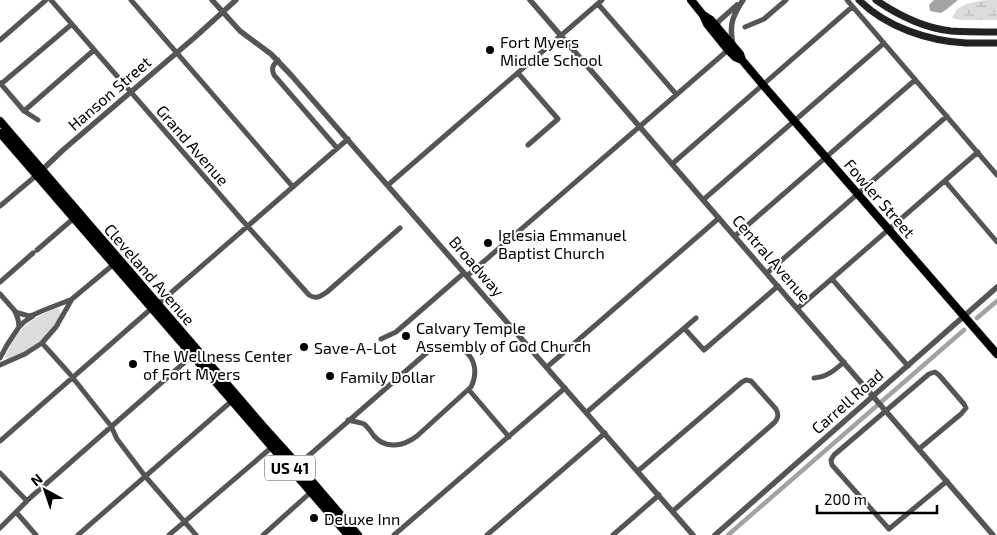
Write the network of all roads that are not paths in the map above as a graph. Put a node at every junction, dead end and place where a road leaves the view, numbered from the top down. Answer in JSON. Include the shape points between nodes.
{"nodes":[{"id":1,"x":46,"y":0,"type":"edge"},
{"id":2,"x":52,"y":0,"type":"edge"},
{"id":3,"x":131,"y":0,"type":"edge"},
{"id":4,"x":212,"y":0,"type":"edge"},
{"id":5,"x":236,"y":0,"type":"edge"},
{"id":6,"x":530,"y":0,"type":"edge"},
{"id":7,"x":743,"y":0,"type":"edge"},
{"id":8,"x":786,"y":0,"type":"edge"},
{"id":9,"x":846,"y":0,"type":"edge"},
{"id":10,"x":858,"y":0,"type":"edge"},
{"id":11,"x":876,"y":0,"type":"edge"},
{"id":12,"x":693,"y":1,"type":"edge"},
{"id":13,"x":600,"y":2,"type":"edge"},
{"id":14,"x":852,"y":7,"type":"junction"},
{"id":15,"x":223,"y":12,"type":"junction"},
{"id":16,"x":72,"y":24,"type":"junction"},
{"id":17,"x":745,"y":27,"type":"dead end"},
{"id":18,"x":715,"y":29,"type":"junction"},
{"id":19,"x":997,"y":32,"type":"edge"},
{"id":20,"x":561,"y":36,"type":"junction"},
{"id":21,"x":0,"y":40,"type":"edge"},
{"id":22,"x":997,"y":42,"type":"edge"},
{"id":23,"x":884,"y":43,"type":"junction"},
{"id":24,"x":730,"y":48,"type":"junction"},
{"id":25,"x":94,"y":50,"type":"junction"},
{"id":26,"x":177,"y":53,"type":"junction"},
{"id":27,"x":278,"y":60,"type":"junction"},
{"id":28,"x":518,"y":73,"type":"junction"},
{"id":29,"x":916,"y":80,"type":"junction"},
{"id":30,"x":1,"y":83,"type":"edge"},
{"id":31,"x":763,"y":85,"type":"junction"},
{"id":32,"x":131,"y":92,"type":"junction"},
{"id":33,"x":676,"y":94,"type":"junction"},
{"id":34,"x":24,"y":111,"type":"junction"},
{"id":35,"x":947,"y":116,"type":"junction"},
{"id":36,"x":38,"y":120,"type":"dead end"},
{"id":37,"x":0,"y":121,"type":"edge"},
{"id":38,"x":794,"y":121,"type":"junction"},
{"id":39,"x":639,"y":126,"type":"junction"},
{"id":40,"x":0,"y":133,"type":"edge"},
{"id":41,"x":348,"y":140,"type":"junction"},
{"id":42,"x":528,"y":145,"type":"dead end"},
{"id":43,"x":337,"y":148,"type":"junction"},
{"id":44,"x":978,"y":152,"type":"junction"},
{"id":45,"x":826,"y":157,"type":"junction"},
{"id":46,"x":672,"y":164,"type":"junction"},
{"id":47,"x":39,"y":172,"type":"junction"},
{"id":48,"x":997,"y":175,"type":"edge"},
{"id":49,"x":944,"y":181,"type":"junction"},
{"id":50,"x":388,"y":186,"type":"junction"},
{"id":51,"x":293,"y":187,"type":"junction"},
{"id":52,"x":858,"y":194,"type":"junction"},
{"id":53,"x":703,"y":200,"type":"junction"},
{"id":54,"x":0,"y":206,"type":"edge"},
{"id":55,"x":74,"y":218,"type":"junction"},
{"id":56,"x":719,"y":218,"type":"junction"},
{"id":57,"x":247,"y":226,"type":"junction"},
{"id":58,"x":400,"y":228,"type":"dead end"},
{"id":59,"x":888,"y":230,"type":"junction"},
{"id":60,"x":735,"y":236,"type":"junction"},
{"id":61,"x":997,"y":242,"type":"edge"},
{"id":62,"x":114,"y":264,"type":"junction"},
{"id":63,"x":767,"y":273,"type":"junction"},
{"id":64,"x":466,"y":274,"type":"junction"},
{"id":65,"x":832,"y":279,"type":"junction"},
{"id":66,"x":0,"y":282,"type":"edge"},
{"id":67,"x":778,"y":286,"type":"junction"},
{"id":68,"x":997,"y":287,"type":"edge"},
{"id":69,"x":0,"y":294,"type":"edge"},
{"id":70,"x":72,"y":299,"type":"junction"},
{"id":71,"x":58,"y":305,"type":"junction"},
{"id":72,"x":155,"y":306,"type":"junction"},
{"id":73,"x":798,"y":308,"type":"junction"},
{"id":74,"x":15,"y":312,"type":"junction"},
{"id":75,"x":64,"y":312,"type":"junction"},
{"id":76,"x":33,"y":316,"type":"junction"},
{"id":77,"x":963,"y":316,"type":"junction"},
{"id":78,"x":696,"y":318,"type":"dead end"},
{"id":79,"x":19,"y":327,"type":"junction"},
{"id":80,"x":684,"y":328,"type":"junction"},
{"id":81,"x":381,"y":339,"type":"dead end"},
{"id":82,"x":42,"y":343,"type":"junction"},
{"id":83,"x":997,"y":354,"type":"edge"},
{"id":84,"x":193,"y":355,"type":"junction"},
{"id":85,"x":0,"y":358,"type":"edge"},
{"id":86,"x":844,"y":362,"type":"junction"},
{"id":87,"x":0,"y":365,"type":"edge"},
{"id":88,"x":908,"y":366,"type":"junction"},
{"id":89,"x":547,"y":367,"type":"junction"},
{"id":90,"x":72,"y":378,"type":"junction"},
{"id":91,"x":814,"y":378,"type":"dead end"},
{"id":92,"x":566,"y":388,"type":"junction"},
{"id":93,"x":469,"y":390,"type":"junction"},
{"id":94,"x":235,"y":398,"type":"junction"},
{"id":95,"x":875,"y":398,"type":"junction"},
{"id":96,"x":885,"y":409,"type":"junction"},
{"id":97,"x":587,"y":412,"type":"junction"},
{"id":98,"x":348,"y":420,"type":"junction"},
{"id":99,"x":111,"y":426,"type":"junction"},
{"id":100,"x":605,"y":433,"type":"junction"},
{"id":101,"x":509,"y":437,"type":"junction"},
{"id":102,"x":0,"y":441,"type":"edge"},
{"id":103,"x":272,"y":447,"type":"junction"},
{"id":104,"x":919,"y":449,"type":"junction"},
{"id":105,"x":298,"y":465,"type":"junction"},
{"id":106,"x":638,"y":471,"type":"junction"},
{"id":107,"x":0,"y":473,"type":"edge"},
{"id":108,"x":145,"y":476,"type":"junction"},
{"id":109,"x":946,"y":481,"type":"junction"},
{"id":110,"x":312,"y":492,"type":"junction"},
{"id":111,"x":659,"y":495,"type":"junction"},
{"id":112,"x":27,"y":501,"type":"junction"},
{"id":113,"x":673,"y":511,"type":"junction"},
{"id":114,"x":16,"y":512,"type":"junction"},
{"id":115,"x":184,"y":522,"type":"junction"},
{"id":116,"x":0,"y":528,"type":"edge"},
{"id":117,"x":36,"y":535,"type":"edge"},
{"id":118,"x":78,"y":535,"type":"edge"},
{"id":119,"x":169,"y":535,"type":"edge"},
{"id":120,"x":196,"y":535,"type":"edge"},
{"id":121,"x":262,"y":535,"type":"edge"},
{"id":122,"x":348,"y":535,"type":"edge"},
{"id":123,"x":358,"y":535,"type":"edge"},
{"id":124,"x":394,"y":535,"type":"edge"},
{"id":125,"x":487,"y":535,"type":"edge"},
{"id":126,"x":613,"y":535,"type":"edge"},
{"id":127,"x":693,"y":535,"type":"edge"},
{"id":128,"x":715,"y":535,"type":"edge"},
{"id":129,"x":993,"y":535,"type":"edge"}],
"edges":[{"from":1,"to":21,"type":"street"},
{"from":2,"to":16,"type":"street","name":"Grand Avenue"},
{"from":3,"to":26,"type":"street"},
{"from":4,"to":15,"type":"street","name":"Broadway"},
{"from":5,"to":15,"type":"street","name":"Hanson Street"},
{"from":6,"to":20,"type":"street","name":"Central Avenue"},
{"from":7,"to":18,"type":"street","via":[[719,21]]},
{"from":7,"to":24,"type":"street","via":[[730,26]]},
{"from":8,"to":17,"type":"street","via":[[764,19]]},
{"from":9,"to":14,"type":"street"},
{"from":10,"to":22,"type":"main road","via":[[891,23],[927,37],[961,42]]},
{"from":11,"to":19,"type":"main road","via":[[908,19],[924,24],[949,30]]},
{"from":12,"to":18,"type":"main road","name":"Fowler Street"},
{"from":13,"to":20,"type":"street"},
{"from":13,"to":33,"type":"street"},
{"from":14,"to":23,"type":"street"},
{"from":14,"to":31,"type":"street"},
{"from":15,"to":26,"type":"street","name":"Hanson Street"},
{"from":15,"to":27,"type":"street","name":"Broadway","via":[[240,31]]},
{"from":16,"to":25,"type":"street","name":"Grand Avenue"},
{"from":16,"to":30,"type":"street"},
{"from":18,"to":24,"type":"main road","name":"Fowler Street"},
{"from":20,"to":28,"type":"street"},
{"from":20,"to":39,"type":"street","name":"Central Avenue"},
{"from":23,"to":29,"type":"street"},
{"from":23,"to":38,"type":"street"},
{"from":24,"to":31,"type":"main road","name":"Fowler Street","via":[[740,54]]},
{"from":24,"to":33,"type":"street"},
{"from":25,"to":32,"type":"street","name":"Grand Avenue"},
{"from":25,"to":34,"type":"street"},
{"from":26,"to":32,"type":"street","name":"Hanson Street"},
{"from":26,"to":51,"type":"street"},
{"from":27,"to":41,"type":"street","name":"Broadway"},
{"from":27,"to":43,"type":"street","via":[[272,67],[274,75]]},
{"from":28,"to":42,"type":"street","via":[[558,119]]},
{"from":28,"to":50,"type":"street"},
{"from":29,"to":35,"type":"street"},
{"from":29,"to":45,"type":"street"},
{"from":30,"to":34,"type":"street"},
{"from":31,"to":38,"type":"main road","name":"Fowler Street"},
{"from":31,"to":46,"type":"street"},
{"from":32,"to":47,"type":"street","name":"Hanson Street"},
{"from":32,"to":57,"type":"street","name":"Grand Avenue"},
{"from":33,"to":39,"type":"street"},
{"from":34,"to":36,"type":"street"},
{"from":35,"to":44,"type":"street"},
{"from":35,"to":52,"type":"street"},
{"from":37,"to":47,"type":"main road","name":"Cleveland Avenue","number":"US 41"},
{"from":38,"to":45,"type":"main road","name":"Fowler Street"},
{"from":38,"to":53,"type":"street"},
{"from":39,"to":46,"type":"street","name":"Central Avenue"},
{"from":39,"to":64,"type":"street"},
{"from":40,"to":47,"type":"main road","name":"Cleveland Avenue","number":"US 41"},
{"from":41,"to":43,"type":"street"},
{"from":41,"to":50,"type":"street","name":"Broadway"},
{"from":43,"to":51,"type":"street"},
{"from":44,"to":48,"type":"street"},
{"from":44,"to":49,"type":"street"},
{"from":45,"to":52,"type":"main road","name":"Fowler Street"},
{"from":45,"to":60,"type":"street"},
{"from":46,"to":53,"type":"street","name":"Central Avenue"},
{"from":47,"to":54,"type":"street","name":"Hanson Street"},
{"from":47,"to":55,"type":"main road","name":"Cleveland Avenue","number":"US 41"},
{"from":47,"to":72,"type":"main road","name":"Cleveland Avenue","number":"US 41"},
{"from":49,"to":59,"type":"street"},
{"from":49,"to":61,"type":"street"},
{"from":50,"to":64,"type":"street","name":"Broadway"},
{"from":51,"to":57,"type":"street"},
{"from":52,"to":59,"type":"main road","name":"Fowler Street"},
{"from":52,"to":63,"type":"street"},
{"from":53,"to":56,"type":"street","name":"Central Avenue"},
{"from":55,"to":62,"type":"main road","name":"Cleveland Avenue","number":"US 41"},
{"from":55,"to":66,"type":"street"},
{"from":56,"to":60,"type":"street","name":"Central Avenue"},
{"from":56,"to":89,"type":"street"},
{"from":57,"to":58,"type":"street","name":"Grand Avenue","via":[[314,298],[321,296]]},
{"from":57,"to":72,"type":"street"},
{"from":59,"to":65,"type":"street"},
{"from":59,"to":77,"type":"main road","name":"Fowler Street"},
{"from":60,"to":63,"type":"street","name":"Central Avenue"},
{"from":62,"to":70,"type":"street"},
{"from":62,"to":72,"type":"main road","name":"Cleveland Avenue","number":"US 41"},
{"from":63,"to":67,"type":"street","name":"Central Avenue"},
{"from":64,"to":81,"type":"street","via":[[396,332]]},
{"from":64,"to":89,"type":"street","name":"Broadway"},
{"from":65,"to":73,"type":"street"},
{"from":65,"to":88,"type":"street"},
{"from":67,"to":73,"type":"street","name":"Central Avenue"},
{"from":67,"to":80,"type":"street","via":[[704,350]]},
{"from":68,"to":77,"type":"street","name":"Carrell Road"},
{"from":69,"to":74,"type":"street"},
{"from":70,"to":71,"type":"street"},
{"from":70,"to":75,"type":"street"},
{"from":71,"to":75,"type":"street"},
{"from":71,"to":76,"type":"street"},
{"from":72,"to":84,"type":"main road","name":"Cleveland Avenue","number":"US 41"},
{"from":72,"to":90,"type":"street"},
{"from":72,"to":94,"type":"main road","name":"Cleveland Avenue","number":"US 41","via":[[168,316]]},
{"from":73,"to":86,"type":"street","name":"Central Avenue"},
{"from":74,"to":76,"type":"street"},
{"from":74,"to":79,"type":"street"},
{"from":75,"to":82,"type":"street","via":[[53,332]]},
{"from":76,"to":79,"type":"street"},
{"from":77,"to":83,"type":"main road","name":"Fowler Street"},
{"from":77,"to":88,"type":"street","name":"Carrell Road"},
{"from":78,"to":80,"type":"street"},
{"from":79,"to":85,"type":"street"},
{"from":80,"to":97,"type":"street"},
{"from":82,"to":87,"type":"street"},
{"from":82,"to":90,"type":"street"},
{"from":84,"to":94,"type":"main road","name":"Cleveland Avenue","number":"US 41"},
{"from":84,"to":99,"type":"street"},
{"from":86,"to":91,"type":"street","via":[[827,375]]},
{"from":86,"to":95,"type":"street","name":"Central Avenue"},
{"from":88,"to":95,"type":"street","name":"Carrell Road"},
{"from":89,"to":92,"type":"street","name":"Broadway"},
{"from":90,"to":99,"type":"street"},
{"from":90,"to":102,"type":"street"},
{"from":92,"to":97,"type":"street","name":"Broadway"},
{"from":92,"to":101,"type":"street"},
{"from":93,"to":98,"type":"street","via":[[405,444],[386,444],[364,424]]},
{"from":93,"to":98,"type":"street","via":[[475,375],[472,359],[459,347],[440,345],[427,351]]},
{"from":93,"to":101,"type":"street"},
{"from":94,"to":103,"type":"main road","name":"Cleveland Avenue","number":"US 41"},
{"from":94,"to":105,"type":"main road","name":"Cleveland Avenue","number":"US 41"},
{"from":94,"to":108,"type":"street"},
{"from":95,"to":96,"type":"street","name":"Central Avenue"},
{"from":95,"to":128,"type":"street","name":"Carrell Road"},
{"from":96,"to":104,"type":"street","name":"Central Avenue"},
{"from":96,"to":104,"type":"street","via":[[935,372],[964,404],[966,408],[961,414]]},
{"from":96,"to":109,"type":"street","via":[[832,457],[832,465],[889,529]]},
{"from":97,"to":100,"type":"street","name":"Broadway"},
{"from":98,"to":105,"type":"street"},
{"from":99,"to":108,"type":"street"},
{"from":99,"to":112,"type":"street"},
{"from":100,"to":106,"type":"street","name":"Broadway"},
{"from":100,"to":125,"type":"street"},
{"from":101,"to":124,"type":"street"},
{"from":103,"to":110,"type":"main road","name":"Cleveland Avenue","number":"US 41"},
{"from":103,"to":115,"type":"street"},
{"from":104,"to":109,"type":"street","name":"Central Avenue"},
{"from":105,"to":123,"type":"main road","name":"Cleveland Avenue","number":"US 41"},
{"from":106,"to":111,"type":"street","name":"Broadway"},
{"from":106,"to":113,"type":"street","via":[[742,382],[751,381],[776,410],[778,418]]},
{"from":107,"to":112,"type":"street"},
{"from":108,"to":115,"type":"street"},
{"from":108,"to":118,"type":"street"},
{"from":109,"to":129,"type":"street","name":"Central Avenue"},
{"from":110,"to":121,"type":"street"},
{"from":110,"to":122,"type":"main road","name":"Cleveland Avenue","number":"US 41"},
{"from":111,"to":113,"type":"street","name":"Broadway"},
{"from":111,"to":126,"type":"street"},
{"from":112,"to":114,"type":"street"},
{"from":113,"to":127,"type":"street","name":"Broadway"},
{"from":114,"to":116,"type":"street"},
{"from":114,"to":117,"type":"street"},
{"from":115,"to":119,"type":"street"},
{"from":115,"to":120,"type":"street"}]}
